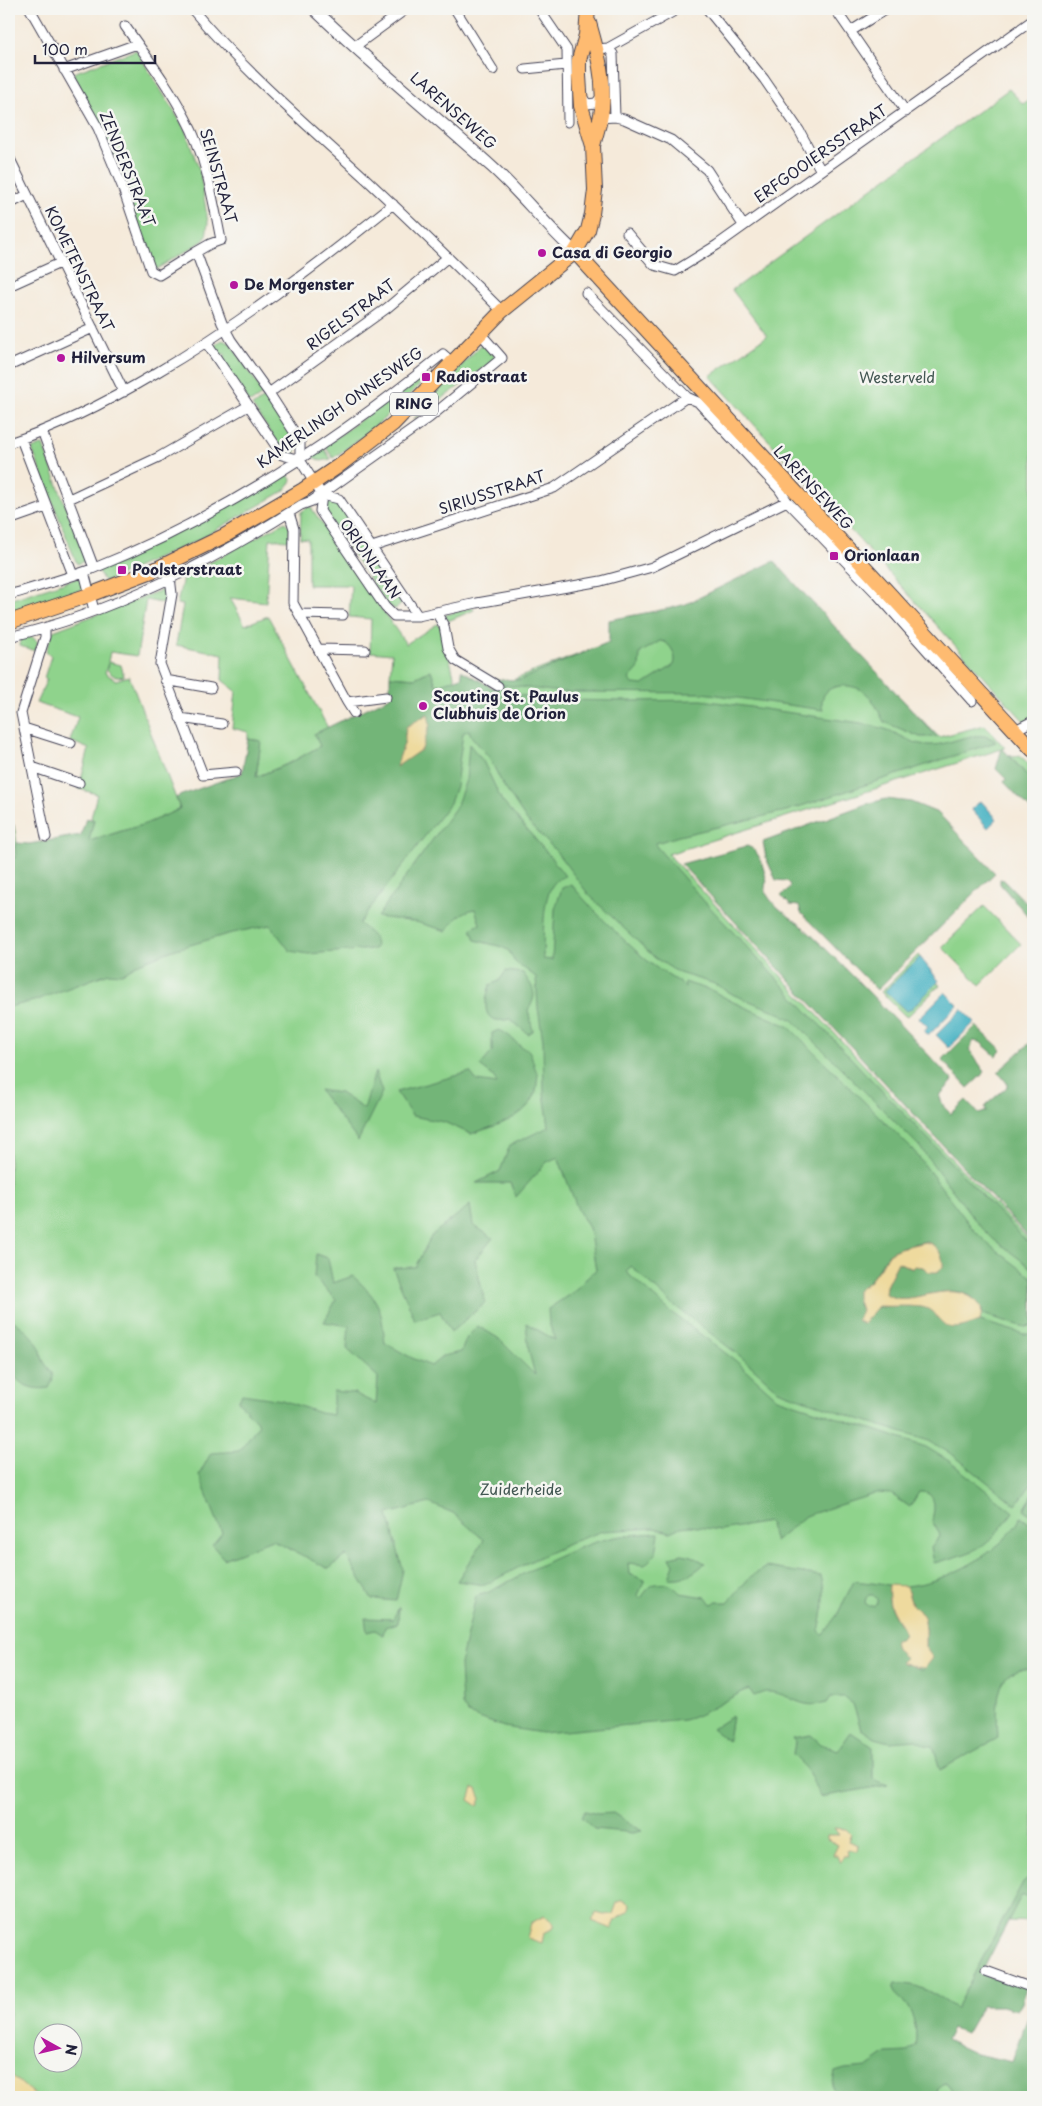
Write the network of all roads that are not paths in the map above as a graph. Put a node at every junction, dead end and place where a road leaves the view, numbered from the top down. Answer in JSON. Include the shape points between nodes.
{"nodes":[{"id":1,"x":192,"y":9,"type":"edge"},
{"id":2,"x":314,"y":9,"type":"edge"},
{"id":3,"x":406,"y":9,"type":"edge"},
{"id":4,"x":455,"y":9,"type":"edge"},
{"id":5,"x":539,"y":9,"type":"edge"},
{"id":6,"x":678,"y":9,"type":"edge"},
{"id":7,"x":707,"y":9,"type":"edge"},
{"id":8,"x":835,"y":9,"type":"edge"},
{"id":9,"x":886,"y":9,"type":"edge"},
{"id":10,"x":32,"y":12,"type":"edge"},
{"id":11,"x":588,"y":14,"type":"edge"},
{"id":12,"x":1033,"y":20,"type":"edge"},
{"id":13,"x":125,"y":26,"type":"dead end"},
{"id":14,"x":852,"y":31,"type":"junction"},
{"id":15,"x":137,"y":44,"type":"junction"},
{"id":16,"x":354,"y":47,"type":"junction"},
{"id":17,"x":603,"y":48,"type":"junction"},
{"id":18,"x":566,"y":50,"type":"junction"},
{"id":19,"x":581,"y":50,"type":"junction"},
{"id":20,"x":566,"y":65,"type":"junction"},
{"id":21,"x":525,"y":69,"type":"dead end"},
{"id":22,"x":590,"y":69,"type":"junction"},
{"id":23,"x":64,"y":70,"type":"junction"},
{"id":24,"x":493,"y":70,"type":"dead end"},
{"id":25,"x":580,"y":93,"type":"junction"},
{"id":26,"x":602,"y":95,"type":"junction"},
{"id":27,"x":906,"y":112,"type":"junction"},
{"id":28,"x":616,"y":117,"type":"junction"},
{"id":29,"x":600,"y":118,"type":"junction"},
{"id":30,"x":568,"y":122,"type":"dead end"},
{"id":31,"x":593,"y":146,"type":"junction"},
{"id":32,"x":9,"y":157,"type":"edge"},
{"id":33,"x":821,"y":171,"type":"junction"},
{"id":34,"x":27,"y":195,"type":"junction"},
{"id":35,"x":9,"y":204,"type":"edge"},
{"id":36,"x":393,"y":204,"type":"junction"},
{"id":37,"x":743,"y":226,"type":"junction"},
{"id":38,"x":627,"y":233,"type":"dead end"},
{"id":39,"x":570,"y":247,"type":"junction"},
{"id":40,"x":196,"y":252,"type":"junction"},
{"id":41,"x":448,"y":257,"type":"junction"},
{"id":42,"x":60,"y":263,"type":"junction"},
{"id":43,"x":9,"y":286,"type":"edge"},
{"id":44,"x":586,"y":293,"type":"dead end"},
{"id":45,"x":502,"y":311,"type":"junction"},
{"id":46,"x":93,"y":328,"type":"junction"},
{"id":47,"x":226,"y":330,"type":"junction"},
{"id":48,"x":480,"y":333,"type":"junction"},
{"id":49,"x":206,"y":344,"type":"junction"},
{"id":50,"x":452,"y":362,"type":"junction"},
{"id":51,"x":9,"y":366,"type":"edge"},
{"id":52,"x":124,"y":392,"type":"junction"},
{"id":53,"x":269,"y":393,"type":"junction"},
{"id":54,"x":687,"y":397,"type":"junction"},
{"id":55,"x":248,"y":406,"type":"junction"},
{"id":56,"x":42,"y":431,"type":"junction"},
{"id":57,"x":21,"y":439,"type":"junction"},
{"id":58,"x":9,"y":443,"type":"edge"},
{"id":59,"x":300,"y":460,"type":"junction"},
{"id":60,"x":314,"y":482,"type":"junction"},
{"id":61,"x":322,"y":495,"type":"junction"},
{"id":62,"x":69,"y":499,"type":"junction"},
{"id":63,"x":787,"y":501,"type":"junction"},
{"id":64,"x":46,"y":507,"type":"junction"},
{"id":65,"x":289,"y":513,"type":"junction"},
{"id":66,"x":9,"y":520,"type":"edge"},
{"id":67,"x":372,"y":547,"type":"junction"},
{"id":68,"x":94,"y":568,"type":"junction"},
{"id":69,"x":84,"y":572,"type":"junction"},
{"id":70,"x":73,"y":575,"type":"junction"},
{"id":71,"x":170,"y":578,"type":"junction"},
{"id":72,"x":9,"y":596,"type":"edge"},
{"id":73,"x":91,"y":602,"type":"junction"},
{"id":74,"x":436,"y":612,"type":"junction"},
{"id":75,"x":298,"y":614,"type":"junction"},
{"id":76,"x":343,"y":616,"type":"dead end"},
{"id":77,"x":418,"y":616,"type":"junction"},
{"id":78,"x":9,"y":622,"type":"edge"},
{"id":79,"x":46,"y":629,"type":"junction"},
{"id":80,"x":9,"y":637,"type":"edge"},
{"id":81,"x":318,"y":649,"type":"junction"},
{"id":82,"x":366,"y":650,"type":"dead end"},
{"id":83,"x":165,"y":680,"type":"junction"},
{"id":84,"x":498,"y":686,"type":"dead end"},
{"id":85,"x":211,"y":688,"type":"dead end"},
{"id":86,"x":386,"y":697,"type":"dead end"},
{"id":87,"x":972,"y":701,"type":"dead end"},
{"id":88,"x":347,"y":702,"type":"junction"},
{"id":89,"x":354,"y":713,"type":"dead end"},
{"id":90,"x":180,"y":718,"type":"junction"},
{"id":91,"x":1033,"y":721,"type":"edge"},
{"id":92,"x":222,"y":724,"type":"dead end"},
{"id":93,"x":24,"y":728,"type":"junction"},
{"id":94,"x":1014,"y":730,"type":"junction"},
{"id":95,"x":71,"y":743,"type":"dead end"},
{"id":96,"x":1033,"y":750,"type":"edge"},
{"id":97,"x":32,"y":767,"type":"junction"},
{"id":98,"x":236,"y":772,"type":"dead end"},
{"id":99,"x":79,"y":783,"type":"dead end"},
{"id":100,"x":46,"y":837,"type":"dead end"},
{"id":101,"x":986,"y":1971,"type":"dead end"},
{"id":102,"x":1033,"y":1988,"type":"edge"}],
"edges":[{"from":1,"to":36,"type":"street","via":[[280,100]]},
{"from":2,"to":16,"type":"street","name":"LARENSEWEG"},
{"from":3,"to":16,"type":"street"},
{"from":4,"to":24,"type":"street"},
{"from":5,"to":18,"type":"street"},
{"from":6,"to":17,"type":"street"},
{"from":7,"to":33,"type":"street","via":[[769,86],[799,130]]},
{"from":8,"to":14,"type":"street"},
{"from":9,"to":14,"type":"street"},
{"from":10,"to":23,"type":"street","name":"ZENDERSTRAAT"},
{"from":11,"to":17,"type":"main road","number":"RING"},
{"from":11,"to":19,"type":"main road","number":"RING"},
{"from":12,"to":27,"type":"street","name":"ERFGOOIERSSTRAAT"},
{"from":13,"to":15,"type":"street","name":"SEINSTRAAT"},
{"from":14,"to":27,"type":"street"},
{"from":15,"to":23,"type":"street"},
{"from":15,"to":40,"type":"street","name":"SEINSTRAAT","via":[[186,119],[196,140],[212,196],[221,240]]},
{"from":16,"to":39,"type":"street","name":"LARENSEWEG","via":[[494,169]]},
{"from":17,"to":22,"type":"main road","number":"RING"},
{"from":17,"to":28,"type":"street","via":[[613,54]]},
{"from":18,"to":19,"type":"street"},
{"from":18,"to":20,"type":"street"},
{"from":19,"to":22,"type":"main road","number":"RING"},
{"from":20,"to":21,"type":"street"},
{"from":20,"to":30,"type":"street"},
{"from":22,"to":25,"type":"main road","number":"RING"},
{"from":22,"to":26,"type":"main road","number":"RING"},
{"from":23,"to":40,"type":"street","name":"ZENDERSTRAAT","via":[[98,128],[151,271],[159,275]]},
{"from":25,"to":26,"type":"street","via":[[587,104],[596,104]]},
{"from":25,"to":31,"type":"main road","number":"RING"},
{"from":26,"to":29,"type":"main road","number":"RING"},
{"from":27,"to":33,"type":"street","name":"ERFGOOIERSSTRAAT"},
{"from":28,"to":29,"type":"street"},
{"from":28,"to":37,"type":"street","via":[[670,140],[707,170]]},
{"from":29,"to":31,"type":"main road","number":"RING"},
{"from":31,"to":39,"type":"main road","number":"RING","via":[[595,190],[592,214],[586,235]]},
{"from":32,"to":34,"type":"street","name":"KOMETENSTRAAT"},
{"from":33,"to":37,"type":"street","name":"ERFGOOIERSSTRAAT"},
{"from":34,"to":35,"type":"street"},
{"from":34,"to":42,"type":"street","name":"KOMETENSTRAAT"},
{"from":36,"to":41,"type":"street"},
{"from":36,"to":47,"type":"street"},
{"from":37,"to":38,"type":"street","name":"ERFGOOIERSSTRAAT","via":[[675,271],[654,264]]},
{"from":39,"to":45,"type":"main road","name":"KAMERLINGH ONNESWEG","number":"RING","via":[[555,269]]},
{"from":39,"to":94,"type":"main road","name":"LARENSEWEG"},
{"from":40,"to":47,"type":"street"},
{"from":41,"to":45,"type":"street"},
{"from":41,"to":53,"type":"street","name":"RIGELSTRAAT","via":[[387,308]]},
{"from":42,"to":43,"type":"street"},
{"from":42,"to":46,"type":"street","name":"KOMETENSTRAAT"},
{"from":44,"to":54,"type":"street","name":"LARENSEWEG"},
{"from":45,"to":48,"type":"main road","name":"KAMERLINGH ONNESWEG","number":"RING"},
{"from":46,"to":51,"type":"street"},
{"from":46,"to":52,"type":"street","name":"KOMETENSTRAAT"},
{"from":47,"to":49,"type":"street"},
{"from":47,"to":53,"type":"street","name":"ORIONLAAN"},
{"from":48,"to":50,"type":"main road","name":"KAMERLINGH ONNESWEG","number":"RING"},
{"from":48,"to":61,"type":"street","name":"KAMERLINGH ONNESWEG","via":[[502,358],[429,418]]},
{"from":49,"to":52,"type":"street"},
{"from":49,"to":55,"type":"street"},
{"from":50,"to":59,"type":"street","name":"KAMERLINGH ONNESWEG","via":[[443,354]]},
{"from":50,"to":60,"type":"main road","name":"KAMERLINGH ONNESWEG","number":"RING","via":[[393,424]]},
{"from":52,"to":56,"type":"street"},
{"from":53,"to":59,"type":"street","name":"ORIONLAAN","via":[[300,441]]},
{"from":54,"to":63,"type":"street","name":"LARENSEWEG","via":[[698,402]]},
{"from":54,"to":67,"type":"street","name":"SIRIUSSTRAAT","via":[[554,488]]},
{"from":55,"to":59,"type":"street","via":[[282,455]]},
{"from":55,"to":62,"type":"street","via":[[159,457]]},
{"from":56,"to":57,"type":"street"},
{"from":56,"to":62,"type":"street"},
{"from":57,"to":58,"type":"street"},
{"from":57,"to":64,"type":"street"},
{"from":59,"to":60,"type":"street","name":"ORIONLAAN"},
{"from":59,"to":68,"type":"street","name":"KAMERLINGH ONNESWEG","via":[[225,506]]},
{"from":60,"to":61,"type":"street","name":"ORIONLAAN"},
{"from":60,"to":73,"type":"main road","name":"KAMERLINGH ONNESWEG","number":"RING","via":[[224,536],[121,590]]},
{"from":61,"to":65,"type":"street","name":"KAMERLINGH ONNESWEG"},
{"from":61,"to":67,"type":"street","name":"ORIONLAAN","via":[[339,498]]},
{"from":61,"to":77,"type":"street","name":"ORIONLAAN","via":[[320,511],[385,607],[394,616]]},
{"from":62,"to":68,"type":"street"},
{"from":63,"to":74,"type":"street","name":"ORIONLAAN","via":[[652,568],[602,581]]},
{"from":63,"to":87,"type":"street","name":"LARENSEWEG","via":[[877,594]]},
{"from":64,"to":66,"type":"street"},
{"from":64,"to":70,"type":"street"},
{"from":65,"to":71,"type":"street","name":"KAMERLINGH ONNESWEG"},
{"from":65,"to":75,"type":"street","via":[[294,530],[292,603]]},
{"from":67,"to":77,"type":"street","name":"ORIONLAAN"},
{"from":68,"to":69,"type":"street","name":"KAMERLINGH ONNESWEG"},
{"from":69,"to":70,"type":"street","name":"KAMERLINGH ONNESWEG"},
{"from":69,"to":73,"type":"street"},
{"from":70,"to":72,"type":"street","name":"KAMERLINGH ONNESWEG"},
{"from":71,"to":73,"type":"street","name":"KAMERLINGH ONNESWEG"},
{"from":71,"to":83,"type":"street","via":[[172,594],[160,664]]},
{"from":73,"to":78,"type":"main road","name":"KAMERLINGH ONNESWEG","number":"RING"},
{"from":73,"to":79,"type":"street","name":"KAMERLINGH ONNESWEG"},
{"from":74,"to":77,"type":"street","name":"ORIONLAAN"},
{"from":74,"to":84,"type":"street","via":[[455,660]]},
{"from":75,"to":76,"type":"street"},
{"from":75,"to":81,"type":"street"},
{"from":79,"to":80,"type":"street","name":"KAMERLINGH ONNESWEG"},
{"from":79,"to":93,"type":"street","via":[[21,713]]},
{"from":81,"to":82,"type":"street"},
{"from":81,"to":88,"type":"street"},
{"from":83,"to":85,"type":"street"},
{"from":83,"to":90,"type":"street"},
{"from":86,"to":88,"type":"street"},
{"from":88,"to":89,"type":"street"},
{"from":90,"to":92,"type":"street"},
{"from":90,"to":98,"type":"street","via":[[203,775]]},
{"from":91,"to":94,"type":"street"},
{"from":93,"to":95,"type":"street"},
{"from":93,"to":97,"type":"street"},
{"from":94,"to":96,"type":"main road","name":"LARENSEWEG"},
{"from":97,"to":99,"type":"street"},
{"from":97,"to":100,"type":"street"},
{"from":101,"to":102,"type":"street"}]}
